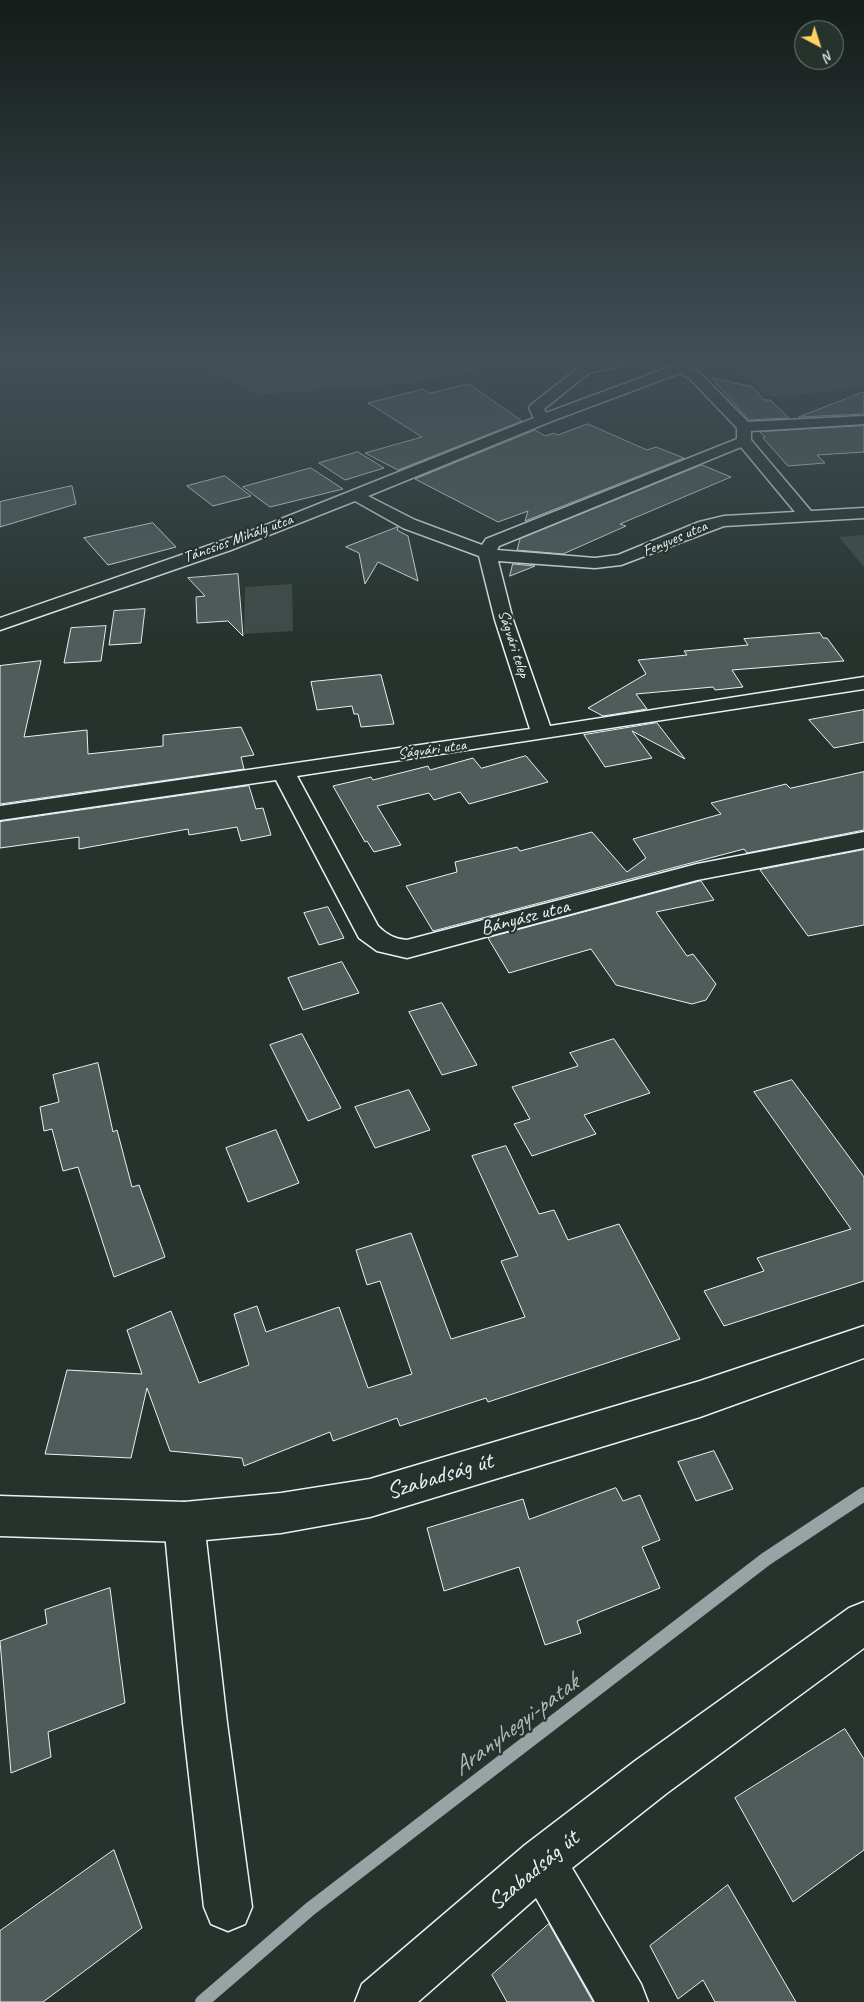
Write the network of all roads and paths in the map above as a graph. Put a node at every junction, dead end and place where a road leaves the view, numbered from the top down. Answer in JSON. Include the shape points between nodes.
{"nodes":[{"id":1,"x":451,"y":455,"type":"edge"},
{"id":2,"x":694,"y":455,"type":"edge"},
{"id":3,"x":760,"y":455,"type":"edge"},
{"id":4,"x":355,"y":494,"type":"junction"},
{"id":5,"x":864,"y":513,"type":"edge"},
{"id":6,"x":806,"y":515,"type":"junction"},
{"id":7,"x":487,"y":554,"type":"junction"},
{"id":8,"x":0,"y":624,"type":"edge"},
{"id":9,"x":864,"y":684,"type":"edge"},
{"id":10,"x":542,"y":734,"type":"junction"},
{"id":11,"x":284,"y":772,"type":"junction"},
{"id":12,"x":0,"y":814,"type":"edge"},
{"id":13,"x":864,"y":840,"type":"edge"},
{"id":14,"x":864,"y":1342,"type":"edge"},
{"id":15,"x":0,"y":1516,"type":"edge"},
{"id":16,"x":184,"y":1522,"type":"junction"},
{"id":17,"x":864,"y":1623,"type":"edge"},
{"id":18,"x":542,"y":1862,"type":"junction"},
{"id":19,"x":228,"y":1907,"type":"dead end"},
{"id":20,"x":380,"y":2002,"type":"edge"},
{"id":21,"x":623,"y":2002,"type":"edge"}],
"edges":[{"from":1,"to":4,"type":"street","name":"Táncsics Mihály utca"},
{"from":2,"to":7,"type":"street","via":[[492,543]]},
{"from":3,"to":6,"type":"street"},
{"from":4,"to":7,"type":"street","name":"Fenyves utca","via":[[409,524]]},
{"from":4,"to":8,"type":"street","name":"Táncsics Mihály utca","via":[[298,518]]},
{"from":5,"to":6,"type":"street","name":"Fenyves utca"},
{"from":6,"to":7,"type":"street","name":"Fenyves utca","via":[[714,523],[631,557],[608,562]]},
{"from":7,"to":10,"type":"street","name":"Ságvári telep","via":[[504,620]]},
{"from":9,"to":10,"type":"street","name":"Ságvári utca"},
{"from":10,"to":11,"type":"street","name":"Ságvári utca"},
{"from":11,"to":12,"type":"street","name":"Ságvári utca"},
{"from":11,"to":13,"type":"street","name":"Bányász utca","via":[[368,932],[390,948],[407,949],[697,872]]},
{"from":14,"to":16,"type":"street","name":"Szabadság út","via":[[700,1399],[370,1498],[280,1513]]},
{"from":15,"to":16,"type":"street","name":"Szabadság út"},
{"from":16,"to":19,"type":"street"},
{"from":17,"to":18,"type":"street","name":"Szabadság út","via":[[651,1777]]},
{"from":18,"to":20,"type":"street","name":"Szabadság út"},
{"from":18,"to":21,"type":"street"}]}
